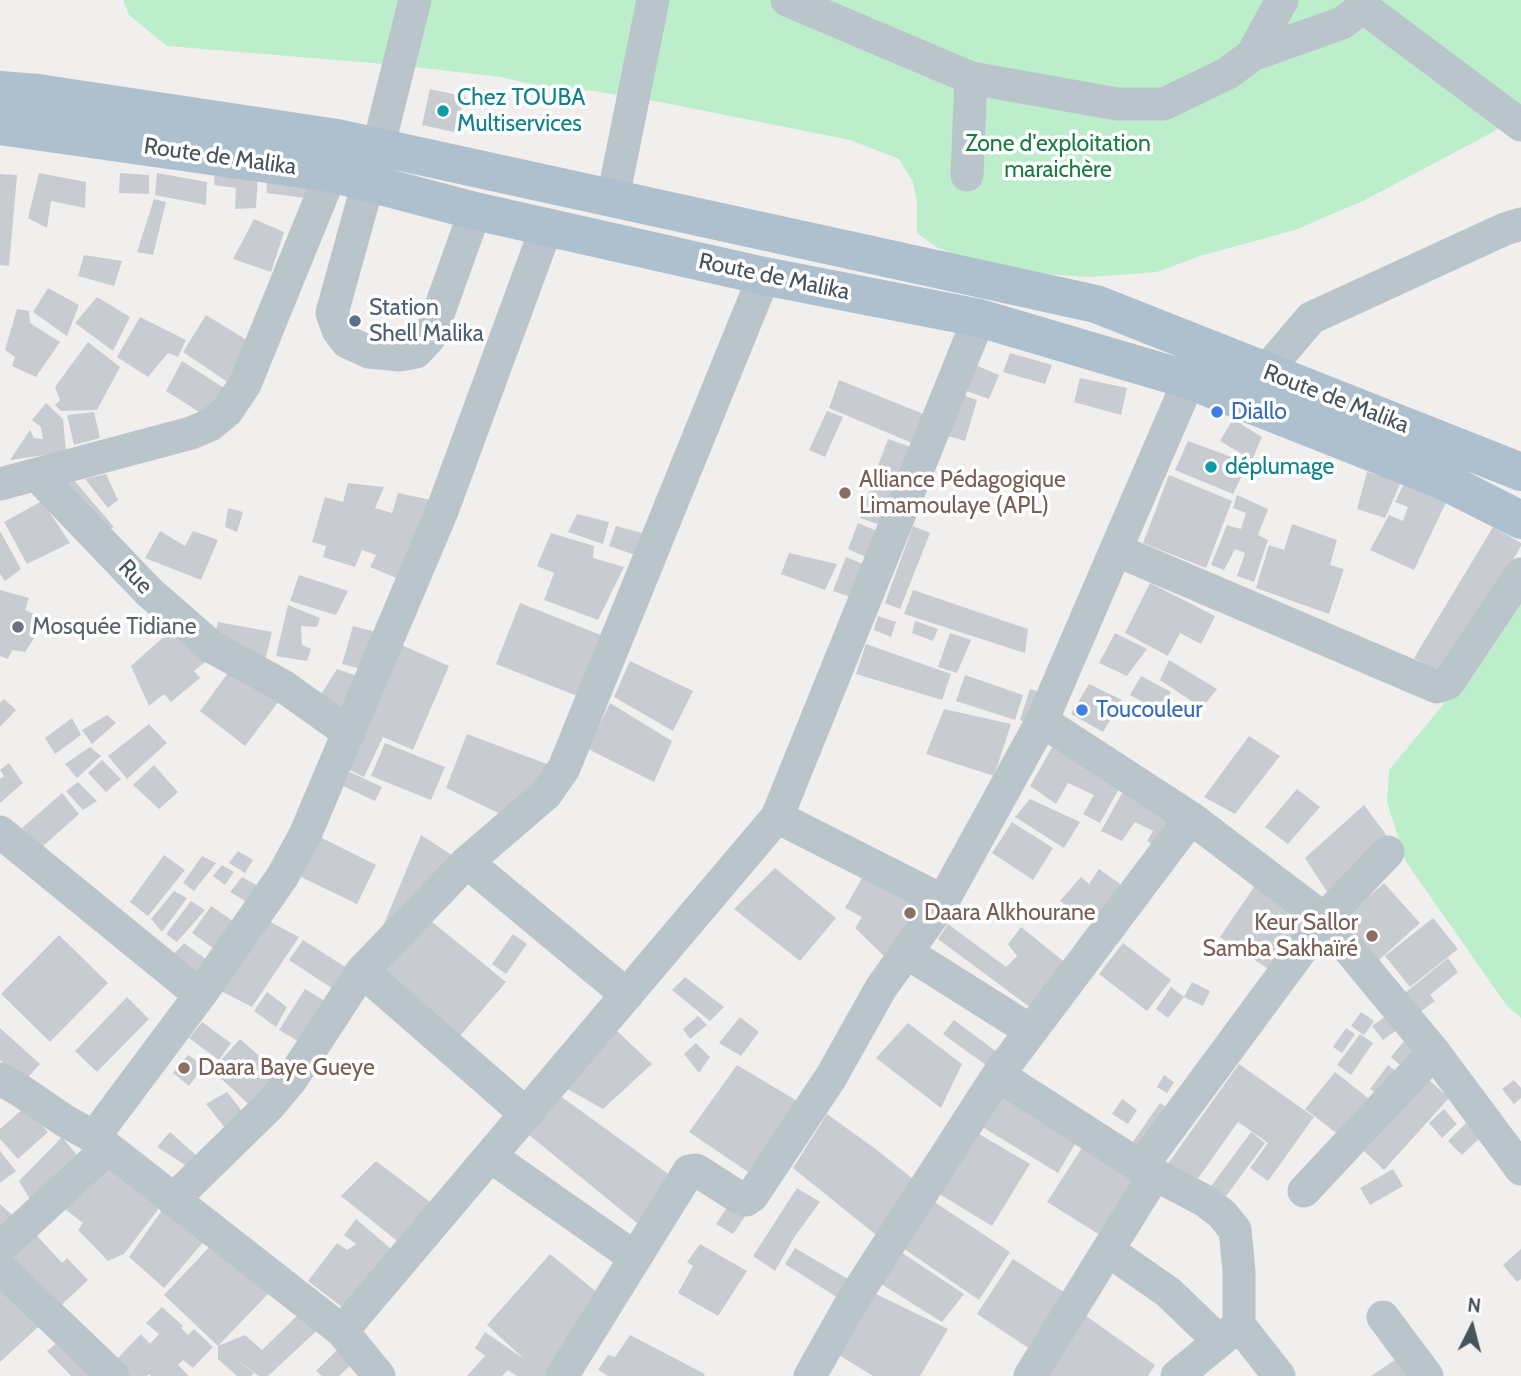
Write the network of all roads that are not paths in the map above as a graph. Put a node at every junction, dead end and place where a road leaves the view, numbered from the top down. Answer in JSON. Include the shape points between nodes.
{"nodes":[{"id":1,"x":415,"y":0,"type":"edge"},
{"id":2,"x":653,"y":0,"type":"edge"},
{"id":3,"x":787,"y":0,"type":"edge"},
{"id":4,"x":1282,"y":0,"type":"edge"},
{"id":5,"x":1362,"y":3,"type":"edge"},
{"id":6,"x":1252,"y":55,"type":"junction"},
{"id":7,"x":971,"y":78,"type":"junction"},
{"id":8,"x":0,"y":90,"type":"edge"},
{"id":9,"x":1521,"y":125,"type":"edge"},
{"id":10,"x":0,"y":126,"type":"edge"},
{"id":11,"x":373,"y":165,"type":"junction"},
{"id":12,"x":331,"y":173,"type":"junction"},
{"id":13,"x":967,"y":175,"type":"dead end"},
{"id":14,"x":613,"y":198,"type":"junction"},
{"id":15,"x":475,"y":211,"type":"junction"},
{"id":16,"x":1516,"y":219,"type":"edge"},
{"id":17,"x":547,"y":226,"type":"junction"},
{"id":18,"x":764,"y":276,"type":"junction"},
{"id":19,"x":979,"y":318,"type":"junction"},
{"id":20,"x":1266,"y":371,"type":"junction"},
{"id":21,"x":1189,"y":380,"type":"junction"},
{"id":22,"x":1521,"y":472,"type":"edge"},
{"id":23,"x":37,"y":475,"type":"junction"},
{"id":24,"x":0,"y":484,"type":"edge"},
{"id":25,"x":1521,"y":520,"type":"edge"},
{"id":26,"x":1116,"y":550,"type":"junction"},
{"id":27,"x":1521,"y":574,"type":"edge"},
{"id":28,"x":1042,"y":721,"type":"junction"},
{"id":29,"x":349,"y":733,"type":"junction"},
{"id":30,"x":777,"y":817,"type":"junction"},
{"id":31,"x":1191,"y":818,"type":"junction"},
{"id":32,"x":0,"y":832,"type":"edge"},
{"id":33,"x":1388,"y":852,"type":"dead end"},
{"id":34,"x":467,"y":862,"type":"junction"},
{"id":35,"x":943,"y":901,"type":"junction"},
{"id":36,"x":1324,"y":919,"type":"junction"},
{"id":37,"x":906,"y":952,"type":"junction"},
{"id":38,"x":362,"y":971,"type":"junction"},
{"id":39,"x":200,"y":995,"type":"junction"},
{"id":40,"x":627,"y":995,"type":"junction"},
{"id":41,"x":1031,"y":1031,"type":"junction"},
{"id":42,"x":1434,"y":1052,"type":"junction"},
{"id":43,"x":998,"y":1075,"type":"junction"},
{"id":44,"x":0,"y":1079,"type":"edge"},
{"id":45,"x":526,"y":1114,"type":"junction"},
{"id":46,"x":101,"y":1142,"type":"junction"},
{"id":47,"x":490,"y":1156,"type":"junction"},
{"id":48,"x":1521,"y":1169,"type":"edge"},
{"id":49,"x":1148,"y":1170,"type":"junction"},
{"id":50,"x":1304,"y":1191,"type":"dead end"},
{"id":51,"x":173,"y":1200,"type":"junction"},
{"id":52,"x":0,"y":1248,"type":"edge"},
{"id":53,"x":1109,"y":1251,"type":"junction"},
{"id":54,"x":634,"y":1257,"type":"junction"},
{"id":55,"x":0,"y":1268,"type":"edge"},
{"id":56,"x":1383,"y":1317,"type":"dead end"},
{"id":57,"x":342,"y":1331,"type":"junction"},
{"id":58,"x":1229,"y":1333,"type":"junction"},
{"id":59,"x":113,"y":1376,"type":"edge"},
{"id":60,"x":379,"y":1376,"type":"edge"},
{"id":61,"x":562,"y":1376,"type":"edge"},
{"id":62,"x":810,"y":1376,"type":"edge"},
{"id":63,"x":1030,"y":1376,"type":"edge"},
{"id":64,"x":1177,"y":1376,"type":"edge"},
{"id":65,"x":1279,"y":1376,"type":"edge"},
{"id":66,"x":1427,"y":1376,"type":"edge"}],
"edges":[{"from":1,"to":11,"type":"street"},
{"from":2,"to":14,"type":"street"},
{"from":3,"to":7,"type":"street"},
{"from":4,"to":6,"type":"street"},
{"from":5,"to":6,"type":"street","via":[[1342,23]]},
{"from":5,"to":9,"type":"street"},
{"from":6,"to":7,"type":"street","via":[[1228,73],[1164,104],[1117,104]]},
{"from":7,"to":13,"type":"street"},
{"from":8,"to":11,"type":"main road","name":"Route de Malika","via":[[310,134]]},
{"from":10,"to":12,"type":"main road","name":"Route de Malika"},
{"from":11,"to":12,"type":"main road","name":"Route de Malika"},
{"from":11,"to":14,"type":"main road","name":"Route de Malika"},
{"from":11,"to":15,"type":"main road","name":"Route de Malika"},
{"from":11,"to":15,"type":"street","via":[[332,313],[346,342],[369,352],[416,352],[430,337]]},
{"from":12,"to":23,"type":"street","via":[[245,384],[227,411],[191,433]]},
{"from":14,"to":20,"type":"main road","name":"Route de Malika","via":[[1096,304]]},
{"from":15,"to":17,"type":"main road","name":"Route de Malika"},
{"from":16,"to":20,"type":"street","via":[[1311,318]]},
{"from":17,"to":18,"type":"main road","name":"Route de Malika"},
{"from":17,"to":29,"type":"street","via":[[442,511]]},
{"from":18,"to":19,"type":"main road","name":"Route de Malika"},
{"from":18,"to":34,"type":"street","via":[[564,768],[546,794]]},
{"from":19,"to":21,"type":"main road","name":"Route de Malika"},
{"from":19,"to":30,"type":"street"},
{"from":20,"to":22,"type":"main road","name":"Route de Malika"},
{"from":21,"to":25,"type":"main road","name":"Route de Malika","via":[[1443,480]]},
{"from":21,"to":26,"type":"street"},
{"from":23,"to":24,"type":"street"},
{"from":23,"to":29,"type":"street","name":"Rue","via":[[149,592],[212,647],[283,686]]},
{"from":26,"to":27,"type":"street","via":[[1437,687],[1448,683]]},
{"from":26,"to":28,"type":"street"},
{"from":28,"to":31,"type":"street"},
{"from":28,"to":35,"type":"street"},
{"from":29,"to":39,"type":"street","via":[[282,877]]},
{"from":30,"to":35,"type":"street"},
{"from":30,"to":40,"type":"street"},
{"from":31,"to":36,"type":"street"},
{"from":31,"to":41,"type":"street"},
{"from":32,"to":39,"type":"street"},
{"from":33,"to":36,"type":"street"},
{"from":34,"to":38,"type":"street"},
{"from":34,"to":40,"type":"street"},
{"from":35,"to":37,"type":"street"},
{"from":36,"to":42,"type":"street"},
{"from":36,"to":49,"type":"street"},
{"from":37,"to":41,"type":"street"},
{"from":37,"to":54,"type":"street","via":[[752,1196],[740,1198],[696,1170],[689,1171]]},
{"from":38,"to":45,"type":"street"},
{"from":38,"to":51,"type":"street","via":[[291,1080]]},
{"from":39,"to":46,"type":"street"},
{"from":40,"to":45,"type":"street"},
{"from":41,"to":43,"type":"street"},
{"from":42,"to":48,"type":"street"},
{"from":42,"to":50,"type":"street"},
{"from":43,"to":49,"type":"street"},
{"from":43,"to":62,"type":"street","via":[[854,1298]]},
{"from":44,"to":46,"type":"street"},
{"from":45,"to":47,"type":"street"},
{"from":46,"to":51,"type":"street"},
{"from":46,"to":52,"type":"street"},
{"from":47,"to":54,"type":"street"},
{"from":47,"to":57,"type":"street"},
{"from":49,"to":53,"type":"street"},
{"from":49,"to":58,"type":"street","via":[[1205,1200],[1235,1230],[1239,1270]]},
{"from":51,"to":57,"type":"street"},
{"from":53,"to":58,"type":"street"},
{"from":53,"to":63,"type":"street"},
{"from":54,"to":61,"type":"street"},
{"from":55,"to":59,"type":"street"},
{"from":56,"to":66,"type":"street"},
{"from":57,"to":60,"type":"street"},
{"from":58,"to":64,"type":"street"},
{"from":58,"to":65,"type":"street"}]}
